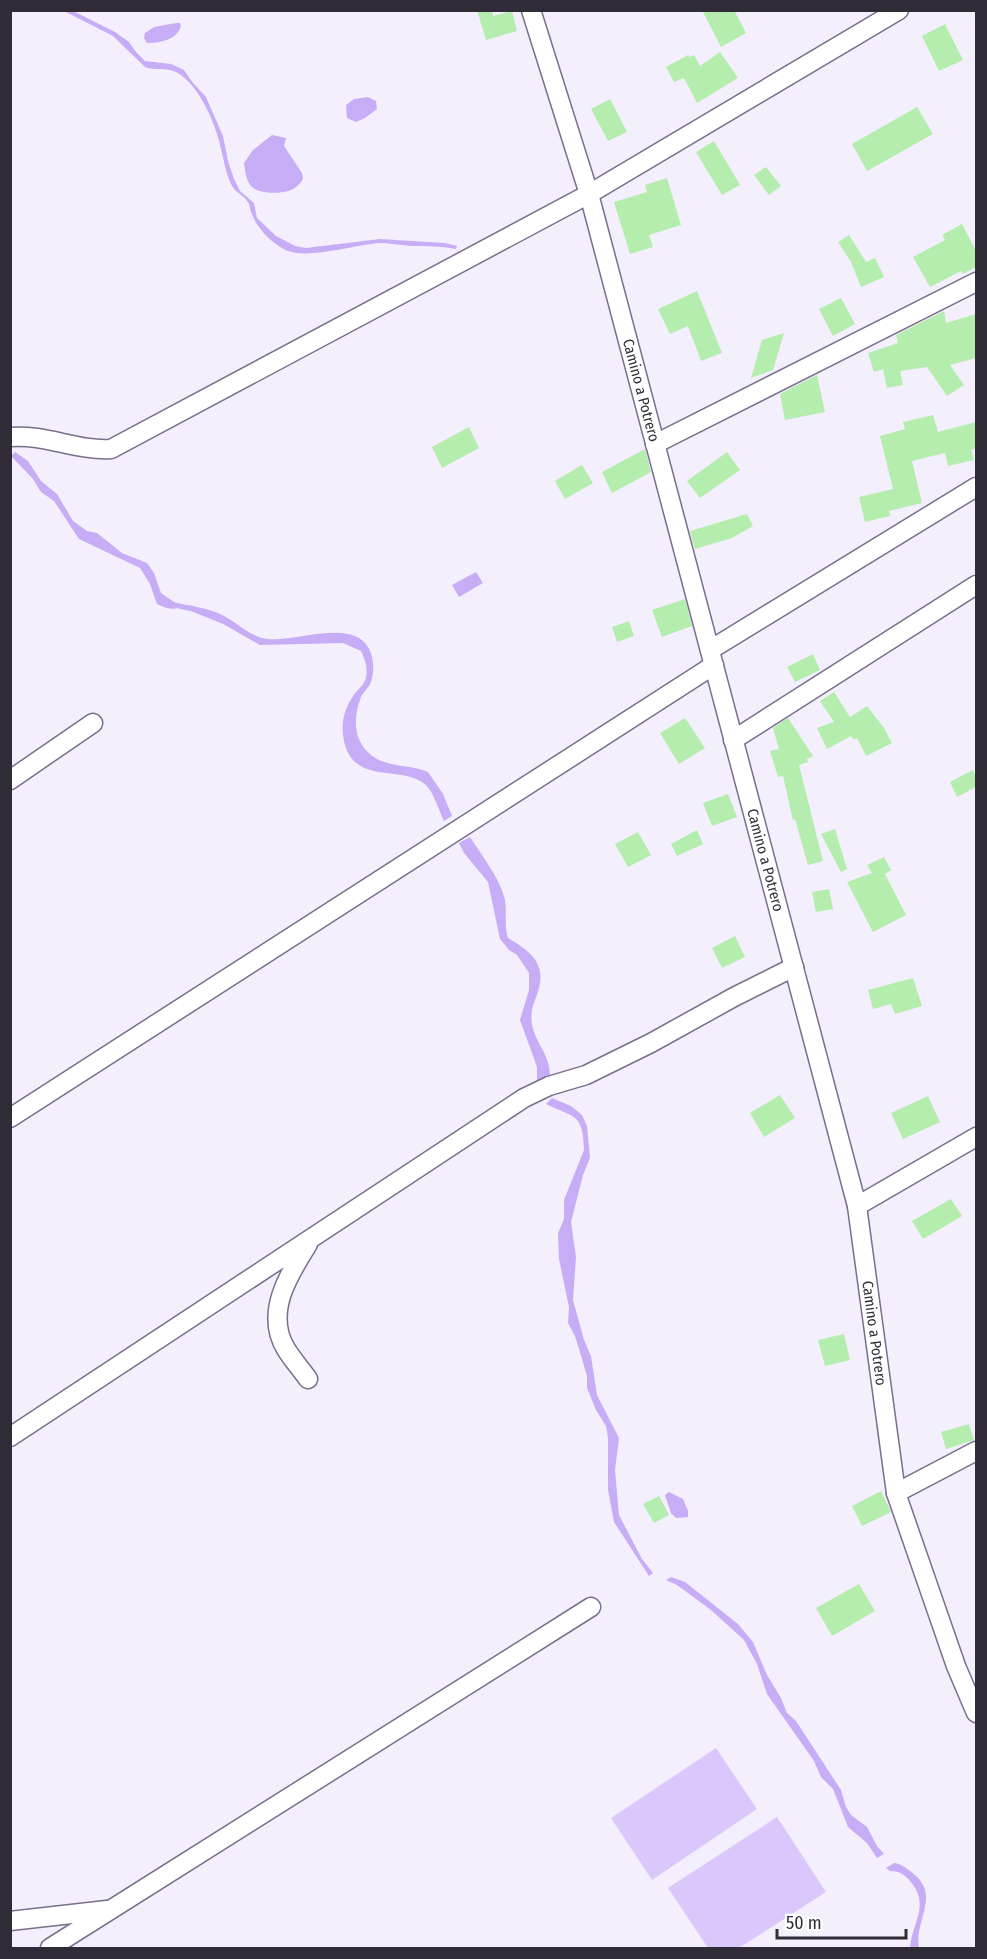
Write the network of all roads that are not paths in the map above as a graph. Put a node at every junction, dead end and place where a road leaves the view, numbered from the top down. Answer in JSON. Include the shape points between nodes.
{"nodes":[{"id":1,"x":531,"y":10,"type":"edge"},
{"id":2,"x":899,"y":10,"type":"edge"},
{"id":3,"x":589,"y":194,"type":"junction"},
{"id":4,"x":976,"y":282,"type":"edge"},
{"id":5,"x":10,"y":437,"type":"edge"},
{"id":6,"x":655,"y":444,"type":"junction"},
{"id":7,"x":976,"y":487,"type":"edge"},
{"id":8,"x":976,"y":585,"type":"edge"},
{"id":9,"x":712,"y":658,"type":"junction"},
{"id":10,"x":93,"y":723,"type":"dead end"},
{"id":11,"x":733,"y":740,"type":"junction"},
{"id":12,"x":10,"y":780,"type":"edge"},
{"id":13,"x":794,"y":967,"type":"junction"},
{"id":14,"x":10,"y":1118,"type":"edge"},
{"id":15,"x":976,"y":1137,"type":"edge"},
{"id":16,"x":857,"y":1206,"type":"junction"},
{"id":17,"x":313,"y":1238,"type":"junction"},
{"id":18,"x":308,"y":1379,"type":"dead end"},
{"id":19,"x":10,"y":1437,"type":"edge"},
{"id":20,"x":976,"y":1451,"type":"edge"},
{"id":21,"x":896,"y":1493,"type":"junction"},
{"id":22,"x":591,"y":1607,"type":"dead end"},
{"id":23,"x":976,"y":1713,"type":"edge"},
{"id":24,"x":110,"y":1910,"type":"junction"},
{"id":25,"x":10,"y":1921,"type":"edge"},
{"id":26,"x":50,"y":1948,"type":"edge"}],
"edges":[{"from":1,"to":3,"type":"street","name":"Camino a Potrero"},
{"from":2,"to":3,"type":"street"},
{"from":3,"to":5,"type":"street","via":[[111,449],[94,450],[29,436]]},
{"from":3,"to":6,"type":"street","name":"Camino a Potrero"},
{"from":4,"to":6,"type":"street"},
{"from":6,"to":9,"type":"street","name":"Camino a Potrero"},
{"from":7,"to":9,"type":"street"},
{"from":8,"to":11,"type":"street"},
{"from":9,"to":11,"type":"street","name":"Camino a Potrero"},
{"from":9,"to":14,"type":"street"},
{"from":10,"to":12,"type":"street"},
{"from":11,"to":13,"type":"street","name":"Camino a Potrero"},
{"from":13,"to":16,"type":"street","name":"Camino a Potrero"},
{"from":13,"to":17,"type":"street","via":[[642,1048],[586,1075],[524,1098]]},
{"from":15,"to":16,"type":"street"},
{"from":16,"to":21,"type":"street","name":"Camino a Potrero"},
{"from":17,"to":18,"type":"street","via":[[280,1295],[277,1320],[285,1348]]},
{"from":17,"to":19,"type":"street"},
{"from":20,"to":21,"type":"street"},
{"from":21,"to":23,"type":"street","name":"Camino a Potrero"},
{"from":22,"to":24,"type":"street"},
{"from":24,"to":25,"type":"street"},
{"from":24,"to":26,"type":"street"}]}
